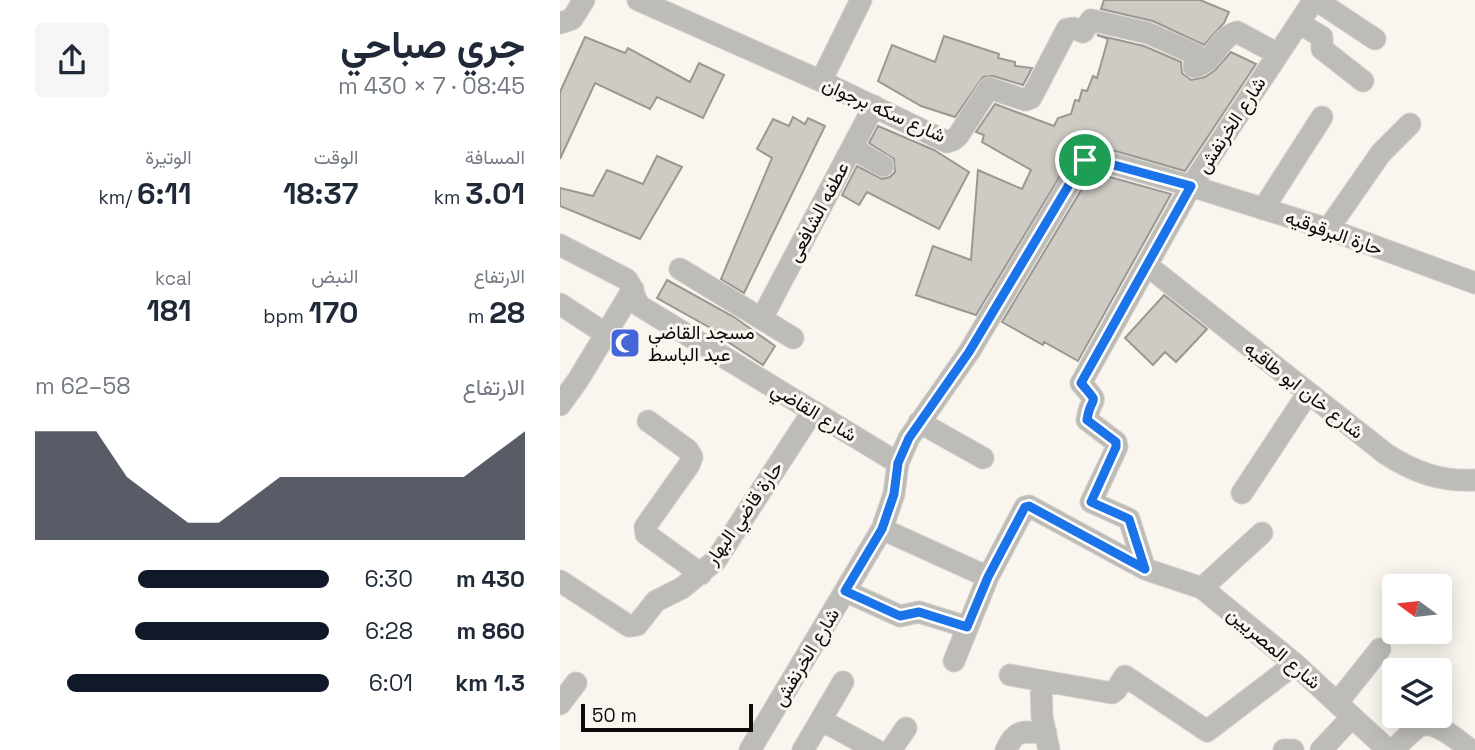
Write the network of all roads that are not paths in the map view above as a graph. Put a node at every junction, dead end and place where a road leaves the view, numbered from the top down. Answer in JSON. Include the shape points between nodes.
{"nodes":[{"id":1,"x":584,"y":0,"type":"edge"},
{"id":2,"x":638,"y":0,"type":"edge"},
{"id":3,"x":861,"y":0,"type":"edge"},
{"id":4,"x":1315,"y":0,"type":"edge"},
{"id":5,"x":561,"y":23,"type":"edge"},
{"id":6,"x":1299,"y":23,"type":"junction"},
{"id":7,"x":1375,"y":39,"type":"dead end"},
{"id":8,"x":1278,"y":54,"type":"junction"},
{"id":9,"x":821,"y":81,"type":"junction"},
{"id":10,"x":1363,"y":81,"type":"dead end"},
{"id":11,"x":874,"y":106,"type":"junction"},
{"id":12,"x":1322,"y":117,"type":"dead end"},
{"id":13,"x":1410,"y":124,"type":"dead end"},
{"id":14,"x":852,"y":148,"type":"junction"},
{"id":15,"x":883,"y":166,"type":"dead end"},
{"id":16,"x":1191,"y":186,"type":"junction"},
{"id":17,"x":1264,"y":209,"type":"junction"},
{"id":18,"x":1328,"y":229,"type":"junction"},
{"id":19,"x":560,"y":245,"type":"edge"},
{"id":20,"x":1148,"y":266,"type":"junction"},
{"id":21,"x":680,"y":269,"type":"dead end"},
{"id":22,"x":1475,"y":283,"type":"edge"},
{"id":23,"x":633,"y":289,"type":"junction"},
{"id":24,"x":560,"y":304,"type":"edge"},
{"id":25,"x":762,"y":318,"type":"junction"},
{"id":26,"x":606,"y":334,"type":"junction"},
{"id":27,"x":793,"y":338,"type":"dead end"},
{"id":28,"x":1308,"y":393,"type":"junction"},
{"id":29,"x":560,"y":405,"type":"edge"},
{"id":30,"x":813,"y":411,"type":"junction"},
{"id":31,"x":648,"y":421,"type":"dead end"},
{"id":32,"x":919,"y":422,"type":"junction"},
{"id":33,"x":983,"y":458,"type":"dead end"},
{"id":34,"x":898,"y":463,"type":"junction"},
{"id":35,"x":1475,"y":480,"type":"edge"},
{"id":36,"x":1242,"y":493,"type":"dead end"},
{"id":37,"x":882,"y":529,"type":"junction"},
{"id":38,"x":1262,"y":533,"type":"dead end"},
{"id":39,"x":1145,"y":569,"type":"junction"},
{"id":40,"x":701,"y":574,"type":"junction"},
{"id":41,"x":988,"y":577,"type":"junction"},
{"id":42,"x":560,"y":581,"type":"edge"},
{"id":43,"x":1202,"y":588,"type":"junction"},
{"id":44,"x":845,"y":591,"type":"junction"},
{"id":45,"x":967,"y":627,"type":"junction"},
{"id":46,"x":1380,"y":649,"type":"dead end"},
{"id":47,"x":954,"y":661,"type":"dead end"},
{"id":48,"x":1295,"y":664,"type":"junction"},
{"id":49,"x":1010,"y":675,"type":"dead end"},
{"id":50,"x":1041,"y":681,"type":"junction"},
{"id":51,"x":843,"y":682,"type":"dead end"},
{"id":52,"x":576,"y":683,"type":"dead end"},
{"id":53,"x":560,"y":704,"type":"edge"},
{"id":54,"x":1345,"y":710,"type":"junction"},
{"id":55,"x":821,"y":720,"type":"junction"},
{"id":56,"x":906,"y":728,"type":"dead end"},
{"id":57,"x":1047,"y":741,"type":"edge"},
{"id":58,"x":750,"y":750,"type":"edge"},
{"id":59,"x":803,"y":750,"type":"edge"},
{"id":60,"x":876,"y":750,"type":"edge"},
{"id":61,"x":891,"y":750,"type":"edge"},
{"id":62,"x":1006,"y":750,"type":"edge"},
{"id":63,"x":1284,"y":750,"type":"edge"},
{"id":64,"x":1293,"y":750,"type":"edge"},
{"id":65,"x":1321,"y":750,"type":"edge"},
{"id":66,"x":1388,"y":750,"type":"edge"},
{"id":67,"x":1394,"y":750,"type":"edge"},
{"id":68,"x":1471,"y":750,"type":"edge"}],
"edges":[{"from":1,"to":5,"type":"street","via":[[572,19]]},
{"from":2,"to":9,"type":"street","name":"شارع سكه برجوان"},
{"from":3,"to":9,"type":"street"},
{"from":4,"to":6,"type":"street","name":"شارع الخرنفش"},
{"from":4,"to":7,"type":"street"},
{"from":6,"to":8,"type":"street","name":"شارع الخرنفش"},
{"from":6,"to":10,"type":"street","via":[[1322,37],[1322,49]]},
{"from":8,"to":11,"type":"street","name":"شارع سكه برجوان","via":[[1237,32],[1228,35],[1202,66],[1194,67],[1195,54],[1148,33],[1091,20],[1083,32],[1067,29],[1031,98],[989,88],[953,141]]},
{"from":8,"to":16,"type":"street","name":"شارع الخرنفش"},
{"from":9,"to":11,"type":"street","name":"شارع سكه برجوان"},
{"from":11,"to":14,"type":"street","name":"عطفه الشافعى"},
{"from":12,"to":17,"type":"street"},
{"from":13,"to":18,"type":"street","via":[[1381,153]]},
{"from":14,"to":15,"type":"street"},
{"from":14,"to":25,"type":"street","name":"عطفه الشافعى"},
{"from":16,"to":17,"type":"street","name":"حارة البرقوقيه"},
{"from":16,"to":20,"type":"street"},
{"from":16,"to":32,"type":"street","name":"شارع الخرنفش","via":[[1097,159],[1085,160],[969,352]]},
{"from":17,"to":18,"type":"street","name":"حارة البرقوقيه"},
{"from":18,"to":22,"type":"street","name":"حارة البرقوقيه"},
{"from":19,"to":23,"type":"street","name":"شارع القاضي","via":[[621,276]]},
{"from":20,"to":28,"type":"street","name":"شارع خان ابو طاقيه"},
{"from":20,"to":39,"type":"street","via":[[1081,383],[1095,399],[1087,420],[1116,442],[1091,502],[1129,519]]},
{"from":21,"to":25,"type":"street"},
{"from":23,"to":26,"type":"street"},
{"from":23,"to":30,"type":"street","name":"شارع القاضي","via":[[640,306]]},
{"from":24,"to":26,"type":"street"},
{"from":25,"to":27,"type":"street"},
{"from":26,"to":29,"type":"street"},
{"from":28,"to":35,"type":"street","name":"شارع خان ابو طاقيه","via":[[1401,464],[1426,475]]},
{"from":28,"to":36,"type":"street"},
{"from":30,"to":34,"type":"street","name":"شارع القاضي"},
{"from":30,"to":40,"type":"street","name":"حارة قاضي البهار","via":[[716,560]]},
{"from":31,"to":40,"type":"street","via":[[688,450],[692,461],[645,530]]},
{"from":32,"to":33,"type":"street"},
{"from":32,"to":34,"type":"street","name":"شارع الخرنفش"},
{"from":34,"to":37,"type":"street","name":"شارع الخرنفش"},
{"from":37,"to":41,"type":"street"},
{"from":37,"to":44,"type":"street","name":"شارع الخرنفش"},
{"from":38,"to":43,"type":"street"},
{"from":39,"to":41,"type":"street","name":"شارع المصريين","via":[[1029,506]]},
{"from":39,"to":43,"type":"street","name":"شارع المصريين"},
{"from":40,"to":42,"type":"street","name":"حارة قاضي البهار","via":[[656,601],[633,626]]},
{"from":41,"to":45,"type":"street"},
{"from":43,"to":48,"type":"street","name":"شارع المصريين"},
{"from":44,"to":45,"type":"street","via":[[900,616],[919,612]]},
{"from":44,"to":58,"type":"street","name":"شارع الخرنفش"},
{"from":45,"to":47,"type":"street"},
{"from":46,"to":54,"type":"street"},
{"from":48,"to":50,"type":"street","via":[[1207,732],[1125,676],[1112,693]]},
{"from":48,"to":54,"type":"street","name":"شارع المصريين"},
{"from":49,"to":50,"type":"street"},
{"from":50,"to":57,"type":"street"},
{"from":51,"to":55,"type":"street"},
{"from":52,"to":53,"type":"street"},
{"from":54,"to":65,"type":"street"},
{"from":54,"to":66,"type":"street","name":"شارع المصريين"},
{"from":55,"to":59,"type":"street"},
{"from":55,"to":60,"type":"street"},
{"from":56,"to":61,"type":"street"},
{"from":57,"to":62,"type":"street","via":[[1016,734]]},
{"from":63,"to":64,"type":"street"},
{"from":67,"to":68,"type":"street","via":[[1426,724]]}]}
